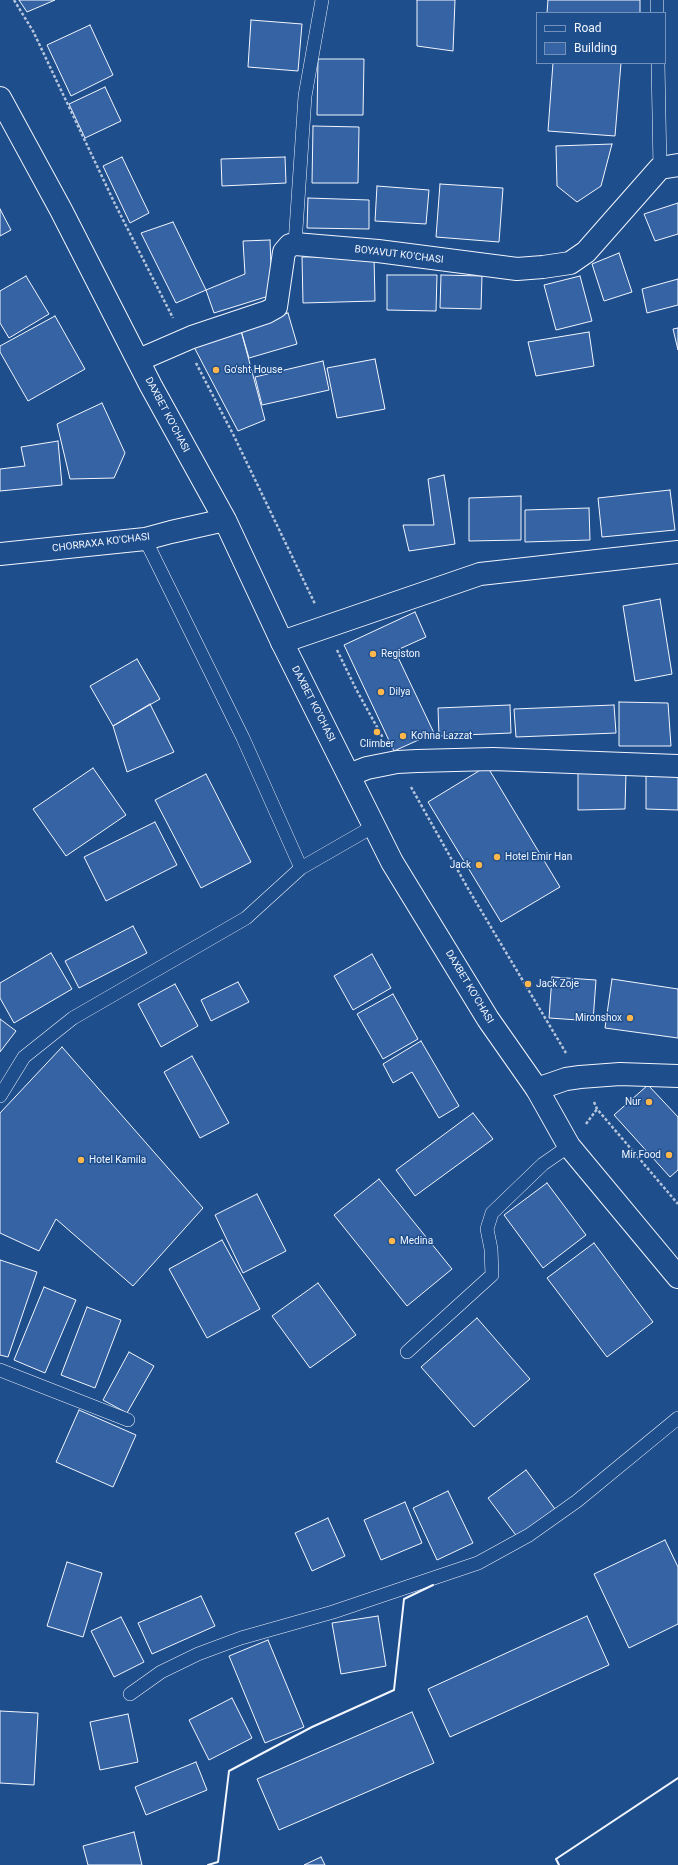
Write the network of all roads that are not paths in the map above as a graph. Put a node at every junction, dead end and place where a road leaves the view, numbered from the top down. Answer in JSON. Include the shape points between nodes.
{"nodes":[{"id":1,"x":322,"y":0,"type":"edge"},
{"id":2,"x":657,"y":0,"type":"edge"},
{"id":3,"x":657,"y":12,"type":"edge"},
{"id":4,"x":658,"y":64,"type":"edge"},
{"id":5,"x":0,"y":98,"type":"edge"},
{"id":6,"x":669,"y":167,"type":"edge"},
{"id":7,"x":295,"y":244,"type":"junction"},
{"id":8,"x":139,"y":360,"type":"junction"},
{"id":9,"x":225,"y":520,"type":"junction"},
{"id":10,"x":145,"y":539,"type":"junction"},
{"id":11,"x":678,"y":552,"type":"edge"},
{"id":12,"x":0,"y":554,"type":"edge"},
{"id":13,"x":282,"y":642,"type":"junction"},
{"id":14,"x":678,"y":766,"type":"edge"},
{"id":15,"x":349,"y":775,"type":"junction"},
{"id":16,"x":374,"y":826,"type":"junction"},
{"id":17,"x":301,"y":868,"type":"junction"},
{"id":18,"x":678,"y":1076,"type":"edge"},
{"id":19,"x":537,"y":1089,"type":"junction"},
{"id":20,"x":0,"y":1096,"type":"edge"},
{"id":21,"x":570,"y":1146,"type":"junction"},
{"id":22,"x":678,"y":1276,"type":"edge"},
{"id":23,"x":407,"y":1352,"type":"dead end"},
{"id":24,"x":0,"y":1370,"type":"edge"},
{"id":25,"x":678,"y":1418,"type":"edge"},
{"id":26,"x":128,"y":1420,"type":"dead end"},
{"id":27,"x":130,"y":1694,"type":"dead end"}],
"edges":[{"from":1,"to":7,"type":"lane","via":[[305,96]]},
{"from":2,"to":3,"type":"lane"},
{"from":4,"to":6,"type":"lane"},
{"from":5,"to":8,"type":"street","name":"DAXBET KO'CHASI"},
{"from":6,"to":7,"type":"street","name":"BOYAVUT KO'CHASI","via":[[586,252],[570,263],[517,269],[378,251]]},
{"from":7,"to":8,"type":"street","via":[[290,245],[284,252],[276,307],[192,337]]},
{"from":8,"to":9,"type":"street","name":"DAXBET KO'CHASI"},
{"from":9,"to":10,"type":"street","name":"CHORRAXA KO'CHASI"},
{"from":9,"to":13,"type":"street","name":"DAXBET KO'CHASI"},
{"from":10,"to":12,"type":"street","name":"CHORRAXA KO'CHASI"},
{"from":10,"to":17,"type":"lane","via":[[243,738]]},
{"from":11,"to":13,"type":"street","via":[[480,574]]},
{"from":13,"to":15,"type":"street","name":"DAXBET KO'CHASI"},
{"from":14,"to":15,"type":"street","via":[[493,759],[432,760],[397,762],[367,768]]},
{"from":15,"to":16,"type":"street","name":"DAXBET KO'CHASI"},
{"from":16,"to":17,"type":"lane"},
{"from":16,"to":19,"type":"street","name":"DAXBET KO'CHASI","via":[[392,862],[488,1019]]},
{"from":17,"to":20,"type":"lane","via":[[246,918],[73,1018],[24,1057]]},
{"from":18,"to":19,"type":"street","via":[[620,1074],[580,1077]]},
{"from":19,"to":21,"type":"street","name":"DAXBET KO'CHASI"},
{"from":21,"to":22,"type":"street","name":"DAXBET KO'CHASI"},
{"from":21,"to":23,"type":"lane","via":[[543,1164],[492,1213],[487,1229],[492,1275]]},
{"from":24,"to":26,"type":"lane"},
{"from":25,"to":27,"type":"lane","via":[[577,1501],[529,1535],[478,1563],[334,1612],[241,1638],[198,1654],[161,1672]]}]}
